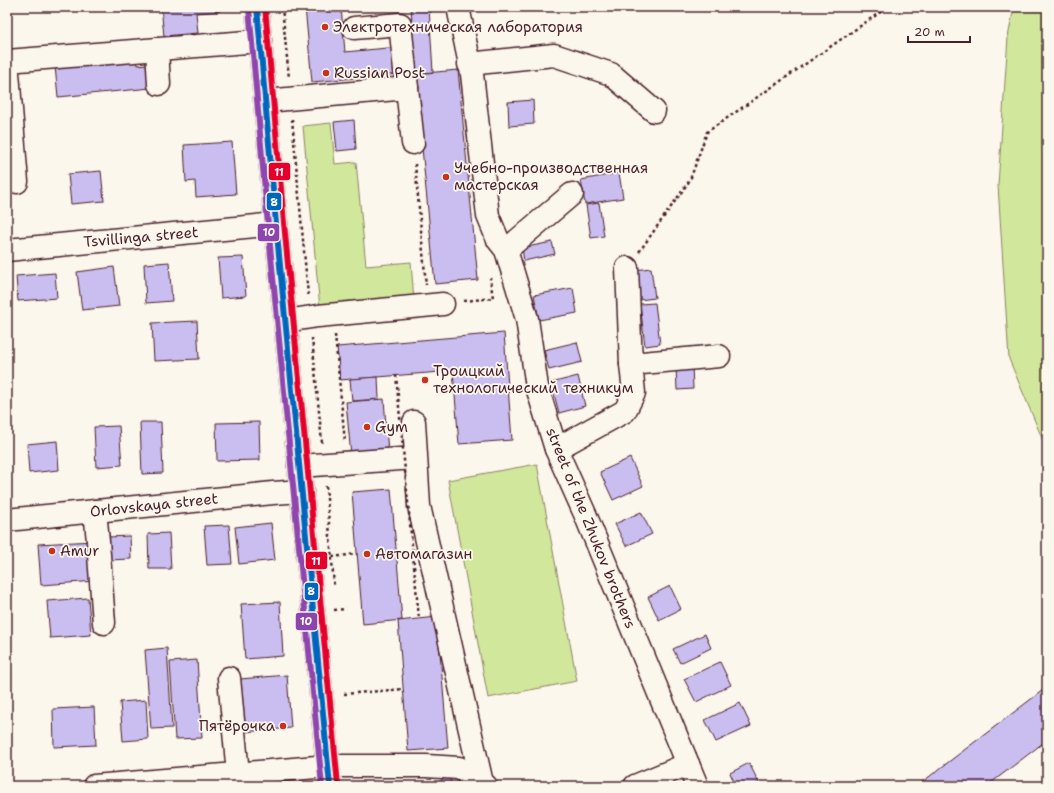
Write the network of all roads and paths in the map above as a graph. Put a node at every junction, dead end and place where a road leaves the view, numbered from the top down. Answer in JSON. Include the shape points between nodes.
{"nodes":[{"id":1,"x":257,"y":7,"type":"edge"},
{"id":2,"x":282,"y":7,"type":"edge"},
{"id":3,"x":458,"y":7,"type":"edge"},
{"id":4,"x":882,"y":11,"type":"dead end"},
{"id":5,"x":354,"y":28,"type":"dead end"},
{"id":6,"x":260,"y":41,"type":"junction"},
{"id":7,"x":156,"y":49,"type":"junction"},
{"id":8,"x":469,"y":64,"type":"junction"},
{"id":9,"x":159,"y":84,"type":"dead end"},
{"id":10,"x":407,"y":88,"type":"junction"},
{"id":11,"x":291,"y":99,"type":"junction"},
{"id":12,"x":266,"y":101,"type":"junction"},
{"id":13,"x":654,"y":111,"type":"dead end"},
{"id":14,"x":413,"y":143,"type":"joint"},
{"id":15,"x":17,"y":182,"type":"dead end"},
{"id":16,"x":572,"y":194,"type":"dead end"},
{"id":17,"x":276,"y":224,"type":"junction"},
{"id":18,"x":7,"y":250,"type":"edge"},
{"id":19,"x":506,"y":250,"type":"junction"},
{"id":20,"x":627,"y":268,"type":"joint"},
{"id":21,"x":490,"y":271,"type":"dead end"},
{"id":22,"x":426,"y":286,"type":"dead end"},
{"id":23,"x":443,"y":304,"type":"joint"},
{"id":24,"x":334,"y":315,"type":"junction"},
{"id":25,"x":310,"y":317,"type":"junction"},
{"id":26,"x":286,"y":321,"type":"junction"},
{"id":27,"x":719,"y":356,"type":"dead end"},
{"id":28,"x":631,"y":364,"type":"junction"},
{"id":29,"x":396,"y":376,"type":"dead end"},
{"id":30,"x":414,"y":422,"type":"dead end"},
{"id":31,"x":556,"y":449,"type":"junction"},
{"id":32,"x":415,"y":458,"type":"junction"},
{"id":33,"x":347,"y":462,"type":"junction"},
{"id":34,"x":324,"y":465,"type":"junction"},
{"id":35,"x":299,"y":466,"type":"junction"},
{"id":36,"x":302,"y":491,"type":"junction"},
{"id":37,"x":95,"y":511,"type":"junction"},
{"id":38,"x":7,"y":520,"type":"edge"},
{"id":39,"x":357,"y":554,"type":"dead end"},
{"id":40,"x":332,"y":557,"type":"junction"},
{"id":41,"x":334,"y":587,"type":"dead end"},
{"id":42,"x":336,"y":602,"type":"dead end"},
{"id":43,"x":337,"y":617,"type":"dead end"},
{"id":44,"x":419,"y":619,"type":"dead end"},
{"id":45,"x":104,"y":623,"type":"dead end"},
{"id":46,"x":229,"y":678,"type":"dead end"},
{"id":47,"x":343,"y":687,"type":"dead end"},
{"id":48,"x":403,"y":689,"type":"dead end"},
{"id":49,"x":688,"y":764,"type":"junction"},
{"id":50,"x":238,"y":774,"type":"junction"},
{"id":51,"x":329,"y":776,"type":"edge"},
{"id":52,"x":484,"y":784,"type":"edge"},
{"id":53,"x":94,"y":786,"type":"edge"},
{"id":54,"x":635,"y":786,"type":"edge"},
{"id":55,"x":697,"y":786,"type":"edge"}],
"edges":[{"from":1,"to":6,"type":"main road"},
{"from":2,"to":11,"type":"path"},
{"from":3,"to":8,"type":"street","name":"street of the Zhukov brothers"},
{"from":4,"to":20,"type":"path","via":[[707,132],[690,180]]},
{"from":5,"to":10,"type":"street","via":[[400,24]]},
{"from":6,"to":7,"type":"street"},
{"from":6,"to":12,"type":"main road"},
{"from":7,"to":9,"type":"street"},
{"from":7,"to":15,"type":"street","via":[[7,62]]},
{"from":8,"to":13,"type":"street","via":[[554,55],[611,74]]},
{"from":8,"to":19,"type":"street","name":"street of the Zhukov brothers","via":[[488,216],[498,240]]},
{"from":10,"to":11,"type":"street"},
{"from":10,"to":14,"type":"street"},
{"from":11,"to":12,"type":"street"},
{"from":11,"to":25,"type":"path"},
{"from":12,"to":17,"type":"main road"},
{"from":14,"to":22,"type":"path"},
{"from":16,"to":19,"type":"street"},
{"from":17,"to":18,"type":"street","name":"Tsvillinga street"},
{"from":17,"to":26,"type":"main road"},
{"from":19,"to":31,"type":"street","name":"street of the Zhukov brothers","via":[[527,319],[537,387]]},
{"from":20,"to":28,"type":"street"},
{"from":21,"to":23,"type":"path","via":[[492,298]]},
{"from":23,"to":24,"type":"street"},
{"from":24,"to":25,"type":"street"},
{"from":24,"to":33,"type":"path"},
{"from":25,"to":26,"type":"street"},
{"from":25,"to":34,"type":"path"},
{"from":26,"to":35,"type":"main road"},
{"from":27,"to":28,"type":"street"},
{"from":28,"to":31,"type":"street","via":[[634,393],[625,411]]},
{"from":29,"to":44,"type":"path","bridge":true},
{"from":30,"to":32,"type":"street"},
{"from":31,"to":49,"type":"street","name":"street of the Zhukov brothers"},
{"from":32,"to":33,"type":"street"},
{"from":32,"to":52,"type":"street","via":[[419,506]]},
{"from":33,"to":34,"type":"street"},
{"from":34,"to":35,"type":"street"},
{"from":34,"to":40,"type":"path"},
{"from":35,"to":36,"type":"main road"},
{"from":36,"to":37,"type":"street","name":"Orlovskaya street"},
{"from":36,"to":51,"type":"main road"},
{"from":37,"to":38,"type":"street","name":"Orlovskaya street"},
{"from":37,"to":45,"type":"street"},
{"from":39,"to":40,"type":"path"},
{"from":40,"to":41,"type":"path"},
{"from":42,"to":43,"type":"path"},
{"from":46,"to":50,"type":"street"},
{"from":47,"to":48,"type":"path","via":[[344,694]]},
{"from":49,"to":54,"type":"street"},
{"from":49,"to":55,"type":"street","name":"street of the Zhukov brothers"},
{"from":50,"to":51,"type":"street"},
{"from":50,"to":53,"type":"street"},
{"from":51,"to":52,"type":"street","via":[[426,766],[459,768]]}]}
